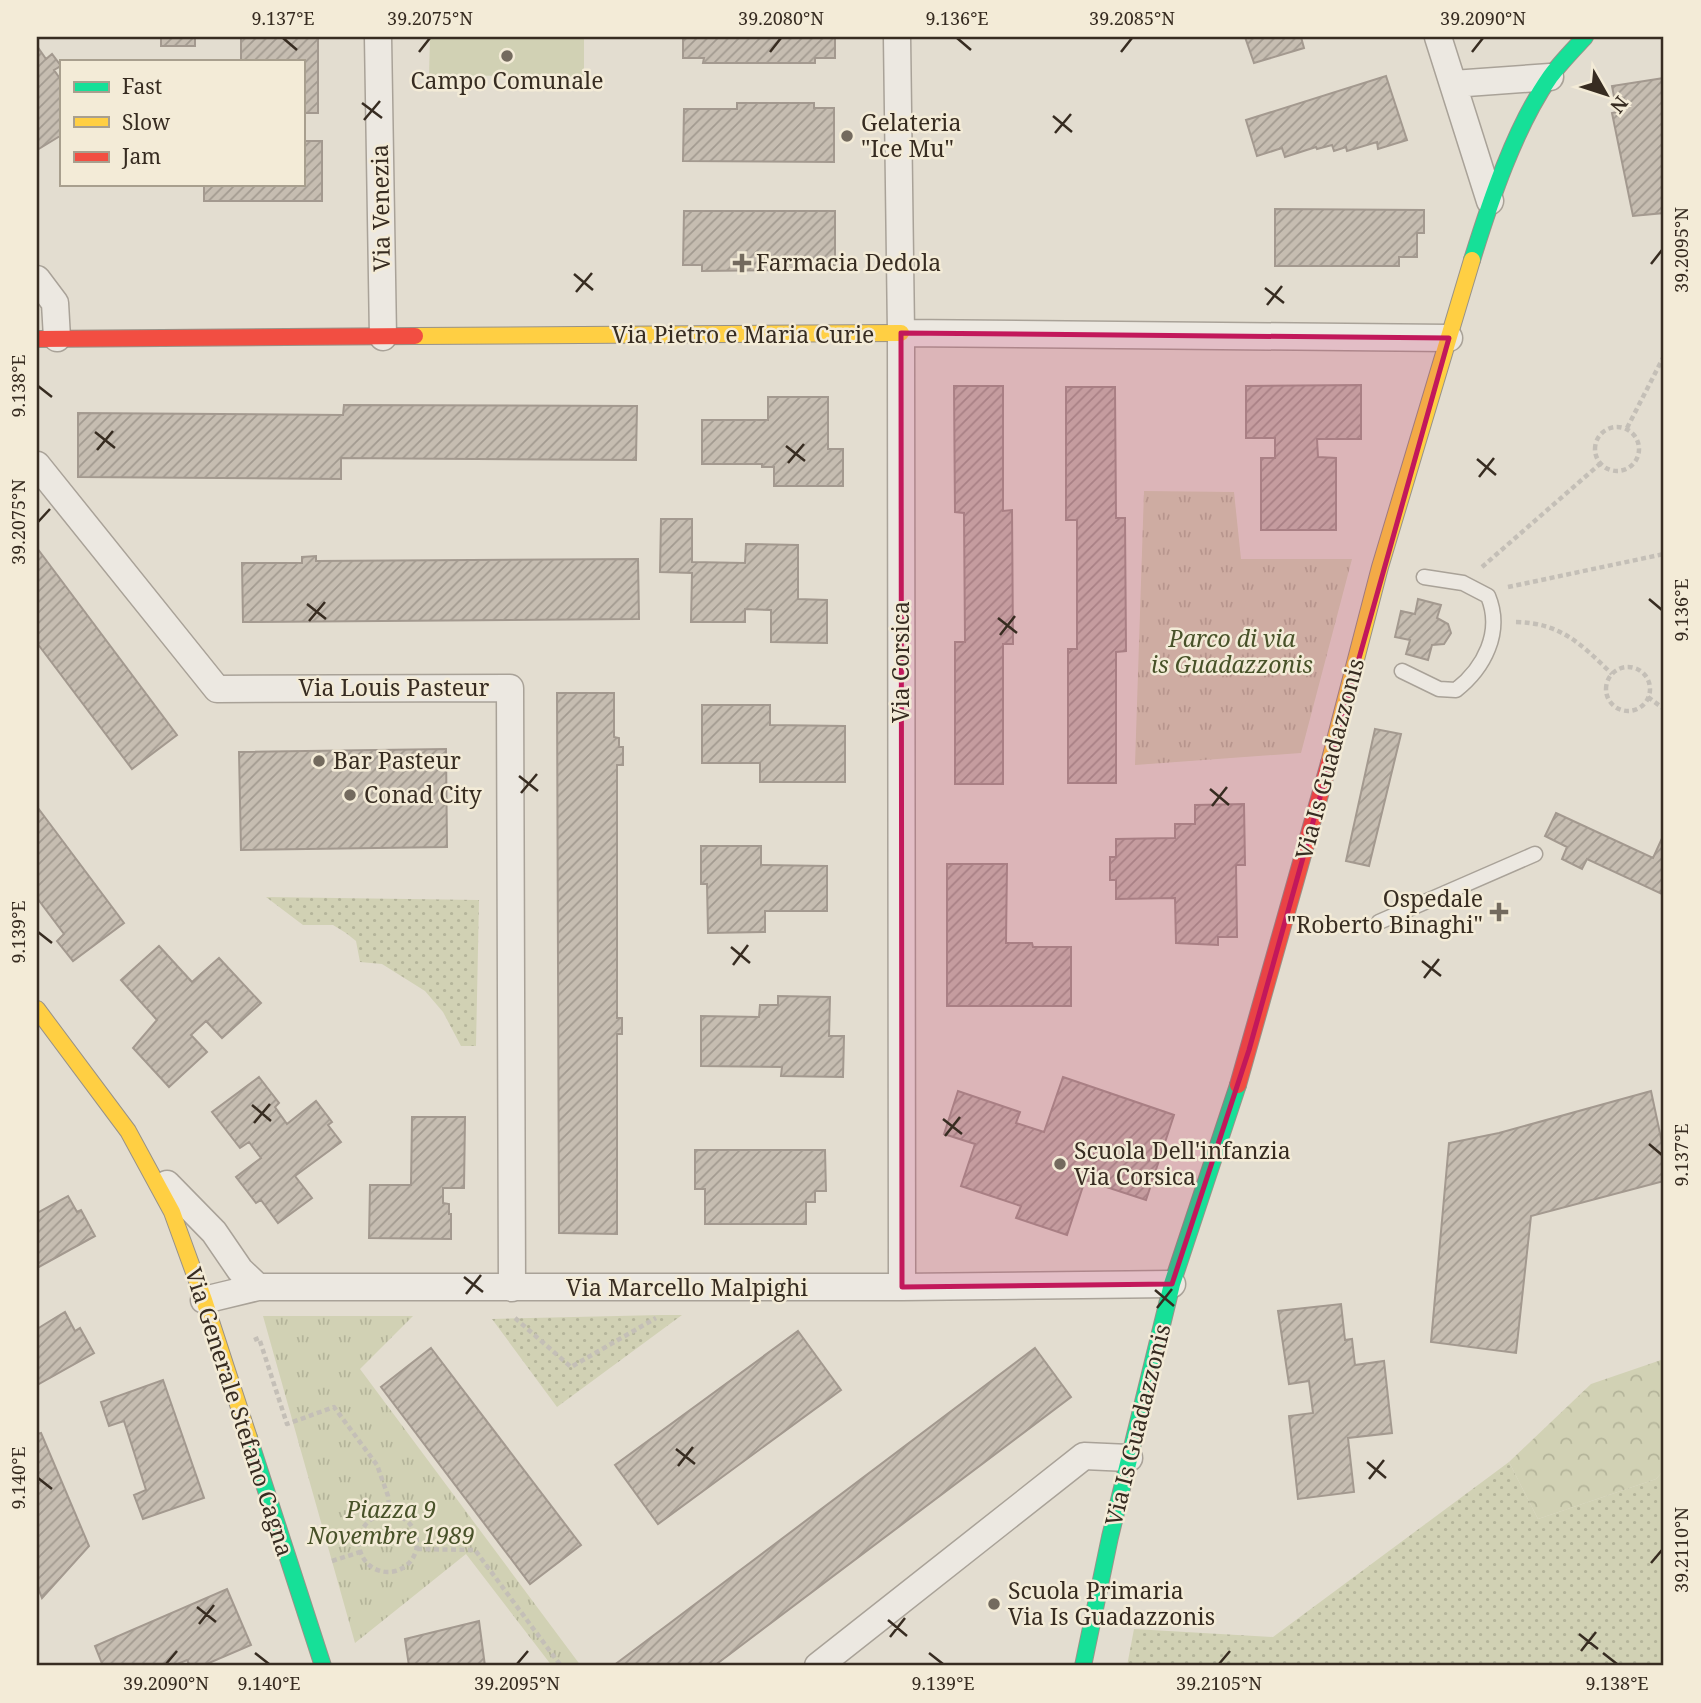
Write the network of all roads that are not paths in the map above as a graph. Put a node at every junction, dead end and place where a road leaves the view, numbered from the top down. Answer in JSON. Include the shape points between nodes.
{"nodes":[{"id":1,"x":378,"y":37,"type":"edge"},
{"id":2,"x":897,"y":37,"type":"edge"},
{"id":3,"x":1438,"y":37,"type":"edge"},
{"id":4,"x":1585,"y":37,"type":"edge"},
{"id":5,"x":1550,"y":77,"type":"junction"},
{"id":6,"x":1453,"y":84,"type":"junction"},
{"id":7,"x":1490,"y":201,"type":"junction"},
{"id":8,"x":37,"y":279,"type":"edge"},
{"id":9,"x":901,"y":334,"type":"junction"},
{"id":10,"x":383,"y":337,"type":"junction"},
{"id":11,"x":1449,"y":338,"type":"junction"},
{"id":12,"x":47,"y":339,"type":"edge"},
{"id":13,"x":37,"y":465,"type":"edge"},
{"id":14,"x":1424,"y":577,"type":"dead end"},
{"id":15,"x":1402,"y":671,"type":"dead end"},
{"id":16,"x":1535,"y":854,"type":"dead end"},
{"id":17,"x":1379,"y":922,"type":"dead end"},
{"id":18,"x":37,"y":1009,"type":"edge"},
{"id":19,"x":145,"y":1161,"type":"junction"},
{"id":20,"x":1172,"y":1284,"type":"junction"},
{"id":21,"x":258,"y":1287,"type":"junction"},
{"id":22,"x":902,"y":1287,"type":"junction"},
{"id":23,"x":512,"y":1288,"type":"junction"},
{"id":24,"x":204,"y":1300,"type":"junction"},
{"id":25,"x":1129,"y":1458,"type":"junction"},
{"id":26,"x":323,"y":1666,"type":"edge"},
{"id":27,"x":818,"y":1666,"type":"edge"},
{"id":28,"x":1083,"y":1666,"type":"edge"}],
"edges":[{"from":1,"to":10,"type":"street","name":"Via Venezia"},
{"from":2,"to":9,"type":"street","name":"Via Corsica"},
{"from":3,"to":6,"type":"street"},
{"from":4,"to":5,"type":"street","name":"Via Is Guadazzonis"},
{"from":5,"to":6,"type":"street"},
{"from":5,"to":7,"type":"street","name":"Via Is Guadazzonis"},
{"from":6,"to":7,"type":"street"},
{"from":7,"to":11,"type":"street","name":"Via Is Guadazzonis"},
{"from":8,"to":12,"type":"street","via":[[55,303]]},
{"from":9,"to":10,"type":"street","name":"Via Pietro e Maria Curie"},
{"from":9,"to":11,"type":"street","name":"Via Pietro e Maria Curie"},
{"from":9,"to":22,"type":"street","name":"Via Corsica"},
{"from":10,"to":12,"type":"street","name":"Via Pietro e Maria Curie"},
{"from":11,"to":20,"type":"street","name":"Via Is Guadazzonis","via":[[1380,566],[1249,1050]]},
{"from":13,"to":23,"type":"street","name":"Via Louis Pasteur","via":[[217,689],[510,688]]},
{"from":14,"to":15,"type":"lane","via":[[1463,583],[1488,596],[1494,621],[1488,652],[1479,669],[1456,690],[1438,689]]},
{"from":16,"to":17,"type":"lane"},
{"from":18,"to":19,"type":"street","name":"Via Generale Stefano Cagna","via":[[128,1131]]},
{"from":19,"to":21,"type":"street","name":"Via Generale Stefano Cagna","via":[[214,1232]]},
{"from":19,"to":24,"type":"street","name":"Via Generale Stefano Cagna","via":[[172,1212]]},
{"from":20,"to":22,"type":"street","name":"Via Marcello Malpighi"},
{"from":20,"to":25,"type":"street","name":"Via Is Guadazzonis"},
{"from":21,"to":23,"type":"street","name":"Via Marcello Malpighi"},
{"from":21,"to":24,"type":"street","name":"Via Marcello Malpighi"},
{"from":22,"to":23,"type":"street","name":"Via Marcello Malpighi"},
{"from":24,"to":26,"type":"street","name":"Via Generale Stefano Cagna"},
{"from":25,"to":27,"type":"street","via":[[1084,1456]]},
{"from":25,"to":28,"type":"street","name":"Via Is Guadazzonis"}]}
